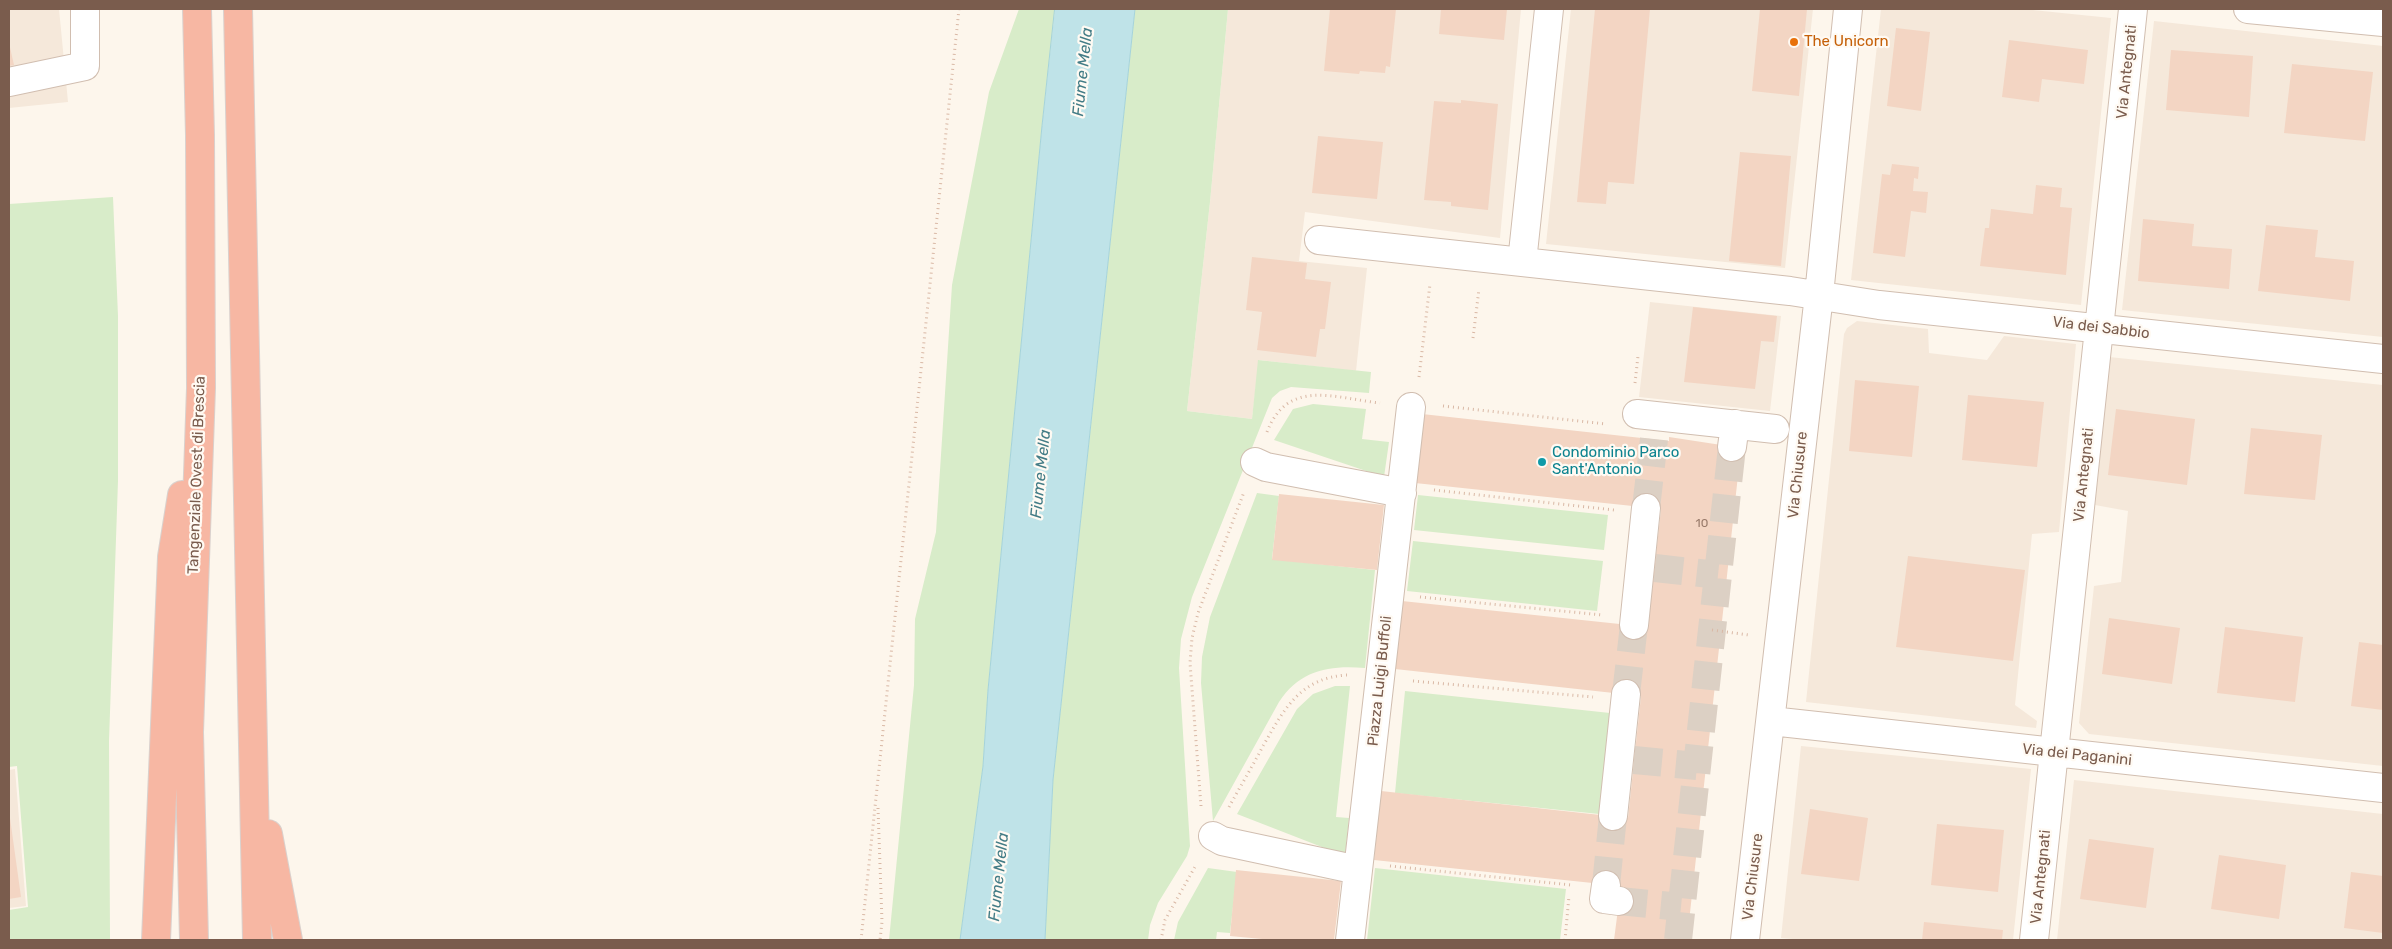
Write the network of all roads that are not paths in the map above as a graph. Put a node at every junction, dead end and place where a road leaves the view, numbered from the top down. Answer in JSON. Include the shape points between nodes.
{"nodes":[{"id":1,"x":85,"y":9,"type":"edge"},
{"id":2,"x":197,"y":9,"type":"edge"},
{"id":3,"x":238,"y":9,"type":"edge"},
{"id":4,"x":1549,"y":9,"type":"edge"},
{"id":5,"x":1848,"y":9,"type":"edge"},
{"id":6,"x":2133,"y":9,"type":"edge"},
{"id":7,"x":2248,"y":9,"type":"edge"},
{"id":8,"x":2383,"y":22,"type":"edge"},
{"id":9,"x":9,"y":82,"type":"edge"},
{"id":10,"x":1319,"y":240,"type":"dead end"},
{"id":11,"x":1522,"y":262,"type":"junction"},
{"id":12,"x":1819,"y":295,"type":"junction"},
{"id":13,"x":2100,"y":328,"type":"junction"},
{"id":14,"x":2383,"y":359,"type":"edge"},
{"id":15,"x":201,"y":388,"type":"junction"},
{"id":16,"x":1414,"y":405,"type":"road end"},
{"id":17,"x":1649,"y":423,"type":"road end"},
{"id":18,"x":1775,"y":429,"type":"dead end"},
{"id":19,"x":1255,"y":462,"type":"road end"},
{"id":20,"x":1402,"y":490,"type":"junction"},
{"id":21,"x":1646,"y":508,"type":"tunnel mouth"},
{"id":22,"x":1634,"y":625,"type":"tunnel mouth"},
{"id":23,"x":1626,"y":697,"type":"tunnel mouth"},
{"id":24,"x":1771,"y":721,"type":"junction"},
{"id":25,"x":2054,"y":752,"type":"junction"},
{"id":26,"x":255,"y":764,"type":"junction"},
{"id":27,"x":2383,"y":788,"type":"edge"},
{"id":28,"x":1613,"y":816,"type":"tunnel mouth"},
{"id":29,"x":1212,"y":836,"type":"road end"},
{"id":30,"x":1358,"y":866,"type":"junction"},
{"id":31,"x":156,"y":940,"type":"edge"},
{"id":32,"x":194,"y":940,"type":"edge"},
{"id":33,"x":257,"y":940,"type":"edge"},
{"id":34,"x":288,"y":940,"type":"edge"},
{"id":35,"x":1350,"y":940,"type":"edge"},
{"id":36,"x":1745,"y":940,"type":"edge"},
{"id":37,"x":2034,"y":940,"type":"edge"}],
"edges":[{"from":1,"to":9,"type":"street","via":[[85,66]]},
{"from":2,"to":15,"type":"highway","name":"Tangenziale Ovest di Brescia"},
{"from":3,"to":26,"type":"highway"},
{"from":4,"to":11,"type":"street"},
{"from":5,"to":12,"type":"street","name":"Via Chiusure"},
{"from":6,"to":13,"type":"street","name":"Via Antegnati"},
{"from":7,"to":8,"type":"street"},
{"from":10,"to":11,"type":"street","name":"Via dei Sabbio"},
{"from":11,"to":12,"type":"street","name":"Via dei Sabbio"},
{"from":12,"to":13,"type":"street","name":"Via dei Sabbio"},
{"from":12,"to":24,"type":"street","name":"Via Chiusure"},
{"from":13,"to":14,"type":"street","name":"Via dei Sabbio"},
{"from":13,"to":25,"type":"street","name":"Via Antegnati"},
{"from":15,"to":31,"type":"highway","via":[[172,557]]},
{"from":15,"to":32,"type":"highway","name":"Tangenziale Ovest di Brescia","via":[[189,732]]},
{"from":16,"to":20,"type":"street","name":"Piazza Luigi Buffoli"},
{"from":17,"to":18,"type":"street","via":[[1733,435]]},
{"from":19,"to":20,"type":"street"},
{"from":20,"to":30,"type":"street","name":"Piazza Luigi Buffoli"},
{"from":21,"to":22,"type":"street","via":[[1648,567]]},
{"from":23,"to":28,"type":"street","via":[[1627,759]]},
{"from":24,"to":25,"type":"street","name":"Via dei Paganini"},
{"from":24,"to":36,"type":"street","name":"Via Chiusure"},
{"from":25,"to":27,"type":"street","name":"Via dei Paganini"},
{"from":25,"to":37,"type":"street","name":"Via Antegnati"},
{"from":26,"to":33,"type":"highway"},
{"from":26,"to":34,"type":"highway"},
{"from":29,"to":30,"type":"street","via":[[1222,841]]},
{"from":30,"to":35,"type":"street","name":"Piazza Luigi Buffoli"}]}
